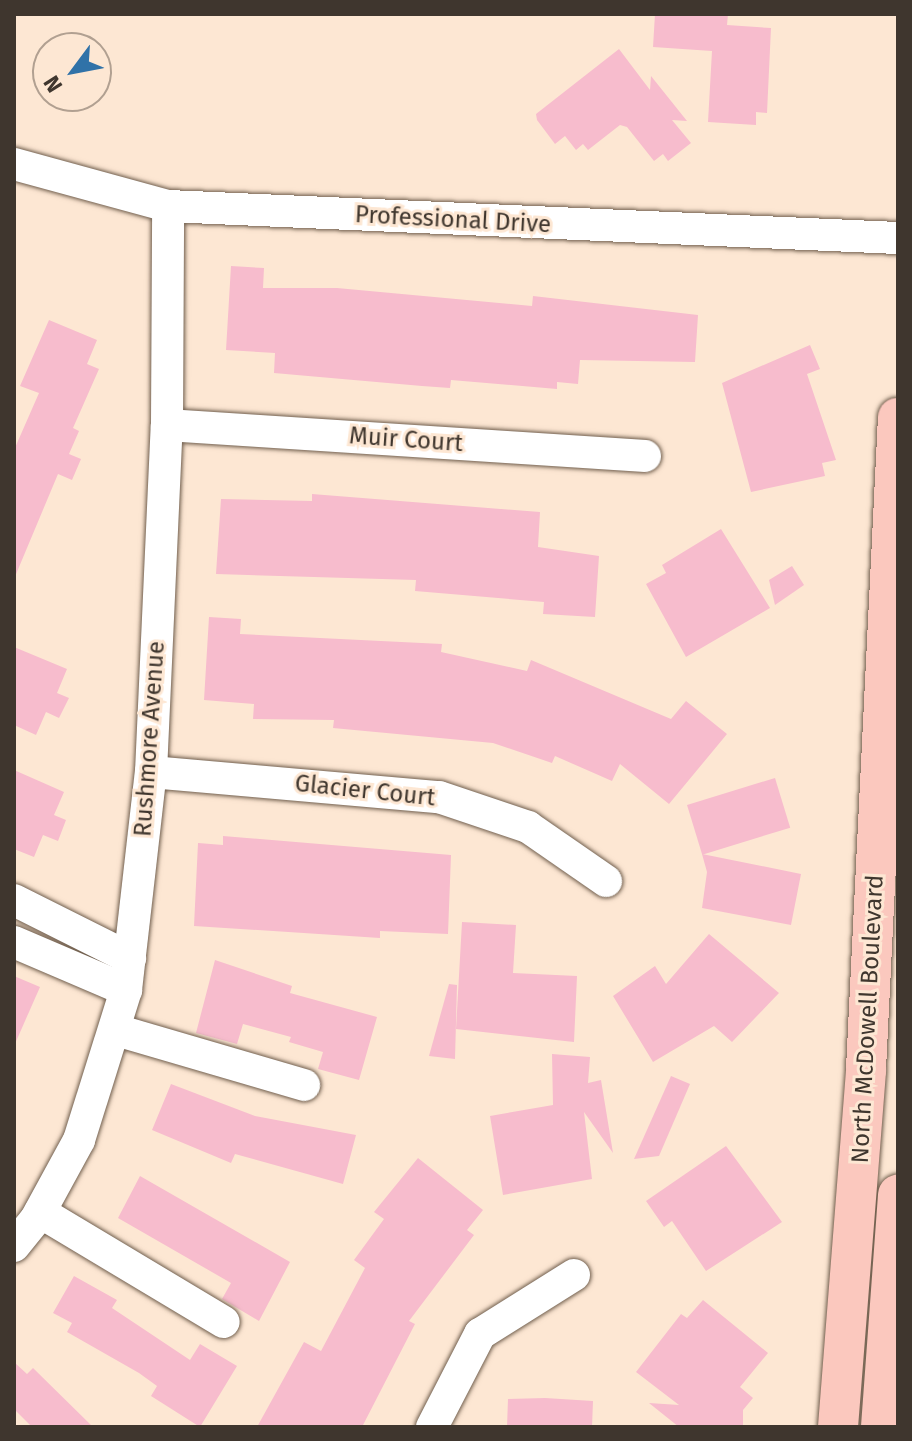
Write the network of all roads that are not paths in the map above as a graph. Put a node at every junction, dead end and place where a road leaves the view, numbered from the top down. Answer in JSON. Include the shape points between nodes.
{"nodes":[{"id":1,"x":14,"y":164,"type":"edge"},
{"id":2,"x":168,"y":206,"type":"junction"},
{"id":3,"x":898,"y":238,"type":"edge"},
{"id":4,"x":898,"y":418,"type":"edge"},
{"id":5,"x":167,"y":425,"type":"junction"},
{"id":6,"x":645,"y":456,"type":"dead end"},
{"id":7,"x":151,"y":772,"type":"junction"},
{"id":8,"x":606,"y":881,"type":"dead end"},
{"id":9,"x":14,"y":900,"type":"edge"},
{"id":10,"x":14,"y":942,"type":"edge"},
{"id":11,"x":130,"y":958,"type":"junction"},
{"id":12,"x":126,"y":990,"type":"junction"},
{"id":13,"x":116,"y":1030,"type":"junction"},
{"id":14,"x":304,"y":1085,"type":"dead end"},
{"id":15,"x":898,"y":1195,"type":"edge"},
{"id":16,"x":40,"y":1212,"type":"junction"},
{"id":17,"x":14,"y":1246,"type":"edge"},
{"id":18,"x":574,"y":1275,"type":"dead end"},
{"id":19,"x":224,"y":1322,"type":"dead end"},
{"id":20,"x":432,"y":1427,"type":"edge"},
{"id":21,"x":838,"y":1427,"type":"edge"},
{"id":22,"x":881,"y":1427,"type":"edge"}],
"edges":[{"from":1,"to":2,"type":"street","name":"Professional Drive"},
{"from":2,"to":3,"type":"street","name":"Professional Drive"},
{"from":2,"to":5,"type":"street","name":"Rushmore Avenue"},
{"from":4,"to":21,"type":"main road","name":"North McDowell Boulevard","via":[[866,1069]]},
{"from":5,"to":6,"type":"street","name":"Muir Court"},
{"from":5,"to":7,"type":"street","name":"Rushmore Avenue"},
{"from":7,"to":8,"type":"street","name":"Glacier Court","via":[[439,797],[528,827]]},
{"from":7,"to":11,"type":"street","name":"Rushmore Avenue"},
{"from":9,"to":11,"type":"street"},
{"from":10,"to":12,"type":"street"},
{"from":11,"to":12,"type":"street","name":"Rushmore Avenue"},
{"from":12,"to":13,"type":"street","name":"Rushmore Avenue"},
{"from":13,"to":14,"type":"street"},
{"from":13,"to":16,"type":"street","name":"Rushmore Avenue","via":[[79,1140]]},
{"from":15,"to":22,"type":"main road"},
{"from":16,"to":17,"type":"street","name":"Rushmore Avenue"},
{"from":16,"to":19,"type":"street"},
{"from":18,"to":20,"type":"street","via":[[480,1334]]}]}
